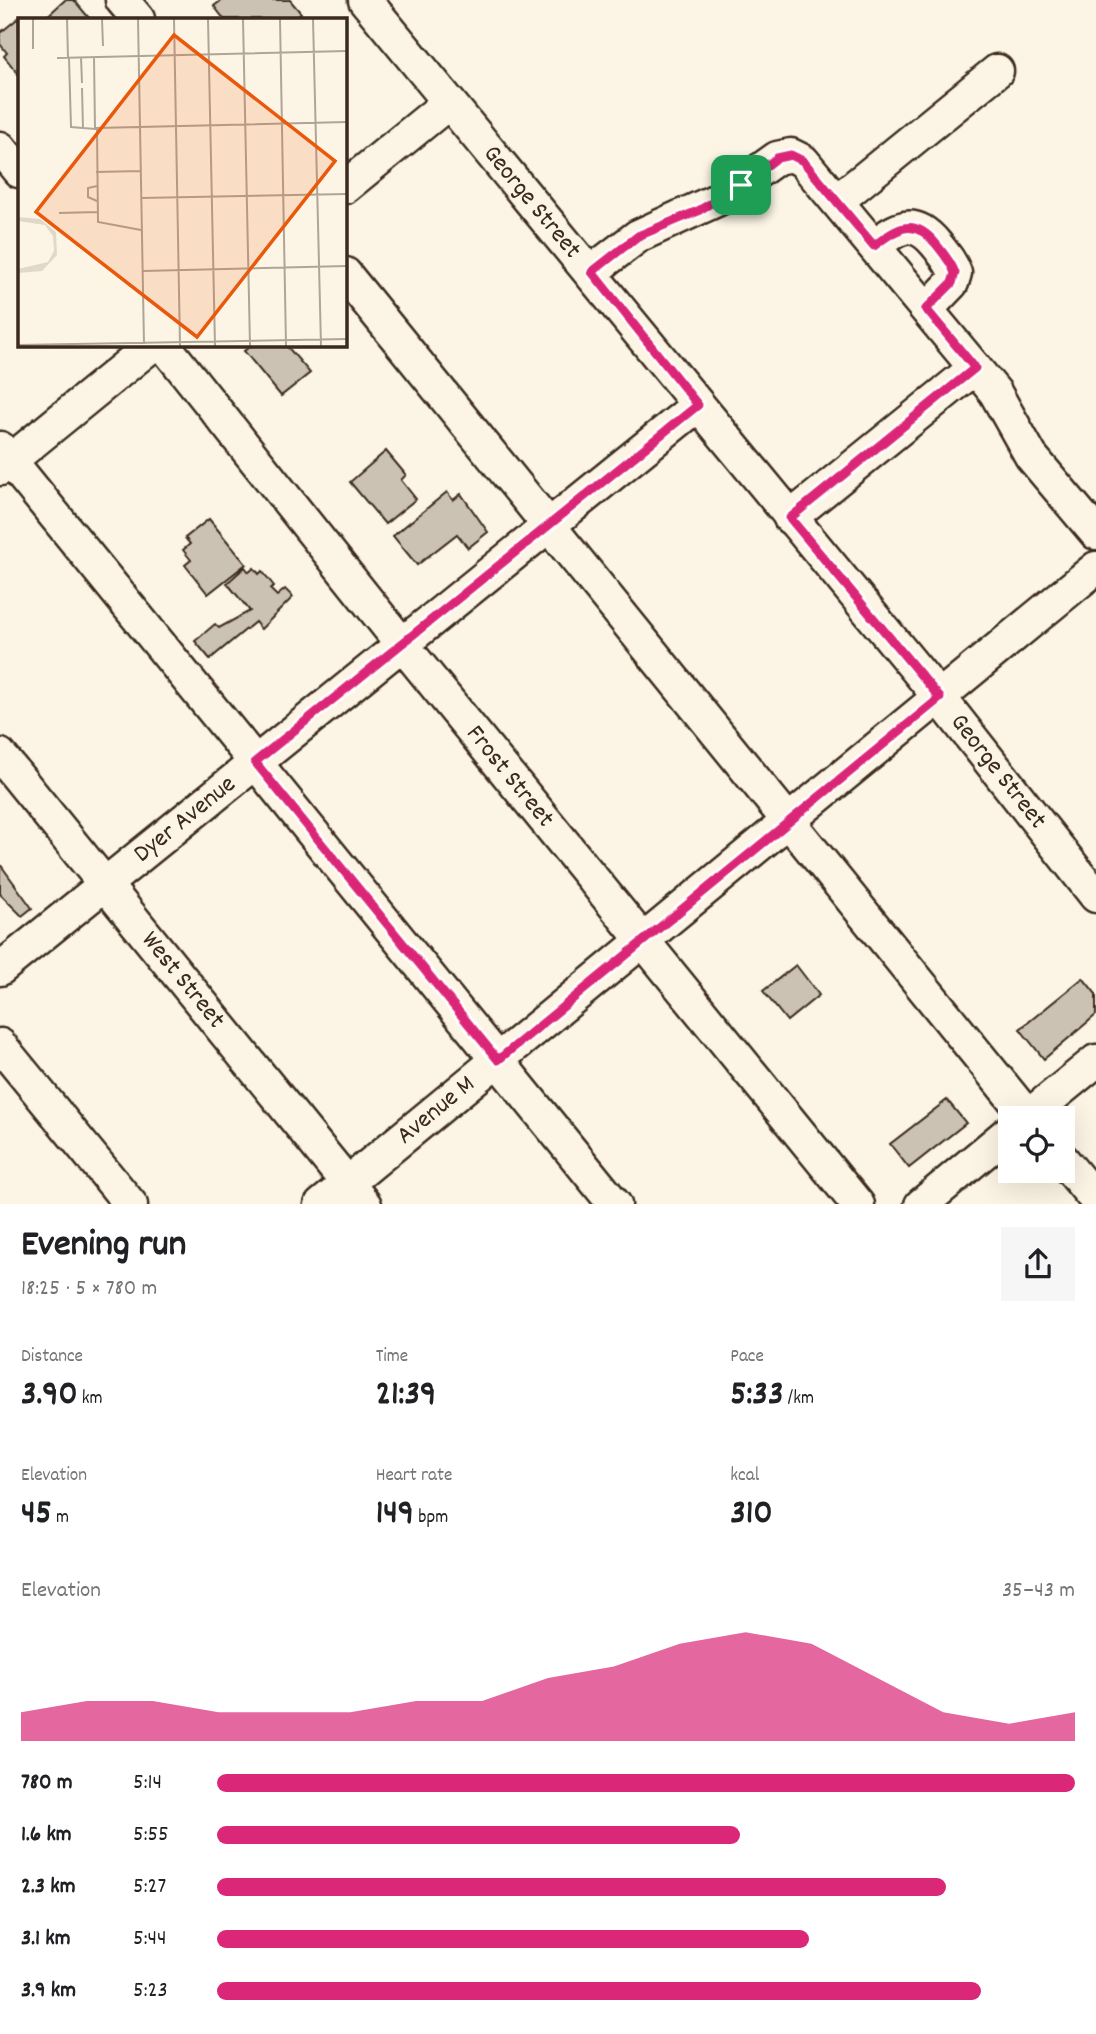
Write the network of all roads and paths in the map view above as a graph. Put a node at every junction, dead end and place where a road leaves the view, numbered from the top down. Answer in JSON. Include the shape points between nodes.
{"nodes":[{"id":1,"x":122,"y":0,"type":"edge"},
{"id":2,"x":365,"y":0,"type":"edge"},
{"id":3,"x":137,"y":18,"type":"edge"},
{"id":4,"x":997,"y":71,"type":"dead end"},
{"id":5,"x":448,"y":103,"type":"junction"},
{"id":6,"x":0,"y":148,"type":"edge"},
{"id":7,"x":18,"y":170,"type":"edge"},
{"id":8,"x":346,"y":186,"type":"edge"},
{"id":9,"x":837,"y":201,"type":"junction"},
{"id":10,"x":874,"y":246,"type":"junction"},
{"id":11,"x":592,"y":272,"type":"junction"},
{"id":12,"x":346,"y":275,"type":"edge"},
{"id":13,"x":926,"y":309,"type":"junction"},
{"id":14,"x":151,"y":346,"type":"edge"},
{"id":15,"x":165,"y":346,"type":"edge"},
{"id":16,"x":975,"y":368,"type":"junction"},
{"id":17,"x":698,"y":405,"type":"junction"},
{"id":18,"x":3,"y":459,"type":"edge"},
{"id":19,"x":790,"y":518,"type":"junction"},
{"id":20,"x":547,"y":524,"type":"junction"},
{"id":21,"x":1096,"y":533,"type":"edge"},
{"id":22,"x":1096,"y":568,"type":"edge"},
{"id":23,"x":401,"y":643,"type":"junction"},
{"id":24,"x":940,"y":698,"type":"junction"},
{"id":25,"x":0,"y":755,"type":"edge"},
{"id":26,"x":255,"y":762,"type":"junction"},
{"id":27,"x":789,"y":822,"type":"junction"},
{"id":28,"x":104,"y":884,"type":"junction"},
{"id":29,"x":1096,"y":896,"type":"edge"},
{"id":30,"x":643,"y":941,"type":"junction"},
{"id":31,"x":0,"y":969,"type":"edge"},
{"id":32,"x":0,"y":1045,"type":"edge"},
{"id":33,"x":498,"y":1060,"type":"junction"},
{"id":34,"x":1096,"y":1061,"type":"edge"},
{"id":35,"x":1011,"y":1106,"type":"edge"},
{"id":36,"x":1041,"y":1106,"type":"edge"},
{"id":37,"x":998,"y":1142,"type":"edge"},
{"id":38,"x":1075,"y":1175,"type":"edge"},
{"id":39,"x":356,"y":1194,"type":"edge"},
{"id":40,"x":1096,"y":1200,"type":"edge"},
{"id":41,"x":130,"y":1204,"type":"edge"},
{"id":42,"x":324,"y":1204,"type":"edge"},
{"id":43,"x":614,"y":1204,"type":"edge"},
{"id":44,"x":857,"y":1204,"type":"edge"},
{"id":45,"x":922,"y":1204,"type":"edge"}],
"edges":[{"from":1,"to":3,"type":"street"},
{"from":2,"to":5,"type":"street","name":"George Street"},
{"from":4,"to":9,"type":"street"},
{"from":5,"to":8,"type":"street"},
{"from":5,"to":11,"type":"street","name":"George Street"},
{"from":6,"to":7,"type":"street"},
{"from":9,"to":10,"type":"street"},
{"from":9,"to":11,"type":"street","via":[[803,161],[791,155],[777,158],[721,198],[638,236]]},
{"from":10,"to":13,"type":"street"},
{"from":10,"to":13,"type":"street","via":[[902,228],[926,232],[955,273],[952,283]]},
{"from":11,"to":17,"type":"street","name":"George Street"},
{"from":12,"to":20,"type":"street"},
{"from":13,"to":16,"type":"street"},
{"from":14,"to":18,"type":"street"},
{"from":15,"to":23,"type":"street","name":"Frost Street"},
{"from":16,"to":19,"type":"street"},
{"from":16,"to":21,"type":"street","via":[[1006,407],[1031,456]]},
{"from":17,"to":19,"type":"street","name":"George Street"},
{"from":17,"to":20,"type":"street","name":"Dyer Avenue"},
{"from":18,"to":26,"type":"street"},
{"from":19,"to":24,"type":"street","name":"George Street"},
{"from":20,"to":23,"type":"street","name":"Dyer Avenue"},
{"from":20,"to":27,"type":"street"},
{"from":22,"to":24,"type":"street","name":"Avenue M"},
{"from":23,"to":26,"type":"street","name":"Dyer Avenue"},
{"from":23,"to":30,"type":"street","name":"Frost Street"},
{"from":24,"to":27,"type":"street","name":"Avenue M"},
{"from":24,"to":29,"type":"street","name":"George Street"},
{"from":25,"to":28,"type":"street","name":"West Street"},
{"from":26,"to":28,"type":"street","name":"Dyer Avenue"},
{"from":26,"to":33,"type":"street"},
{"from":27,"to":30,"type":"street","name":"Avenue M"},
{"from":27,"to":35,"type":"street"},
{"from":28,"to":31,"type":"street","name":"Dyer Avenue"},
{"from":28,"to":39,"type":"street","name":"West Street"},
{"from":30,"to":33,"type":"street","name":"Avenue M"},
{"from":30,"to":44,"type":"street","name":"Frost Street"},
{"from":32,"to":41,"type":"street"},
{"from":33,"to":39,"type":"street","name":"Avenue M"},
{"from":33,"to":43,"type":"street"},
{"from":34,"to":36,"type":"street"},
{"from":37,"to":45,"type":"street"},
{"from":38,"to":40,"type":"street"},
{"from":39,"to":42,"type":"street","name":"Avenue M"}]}
